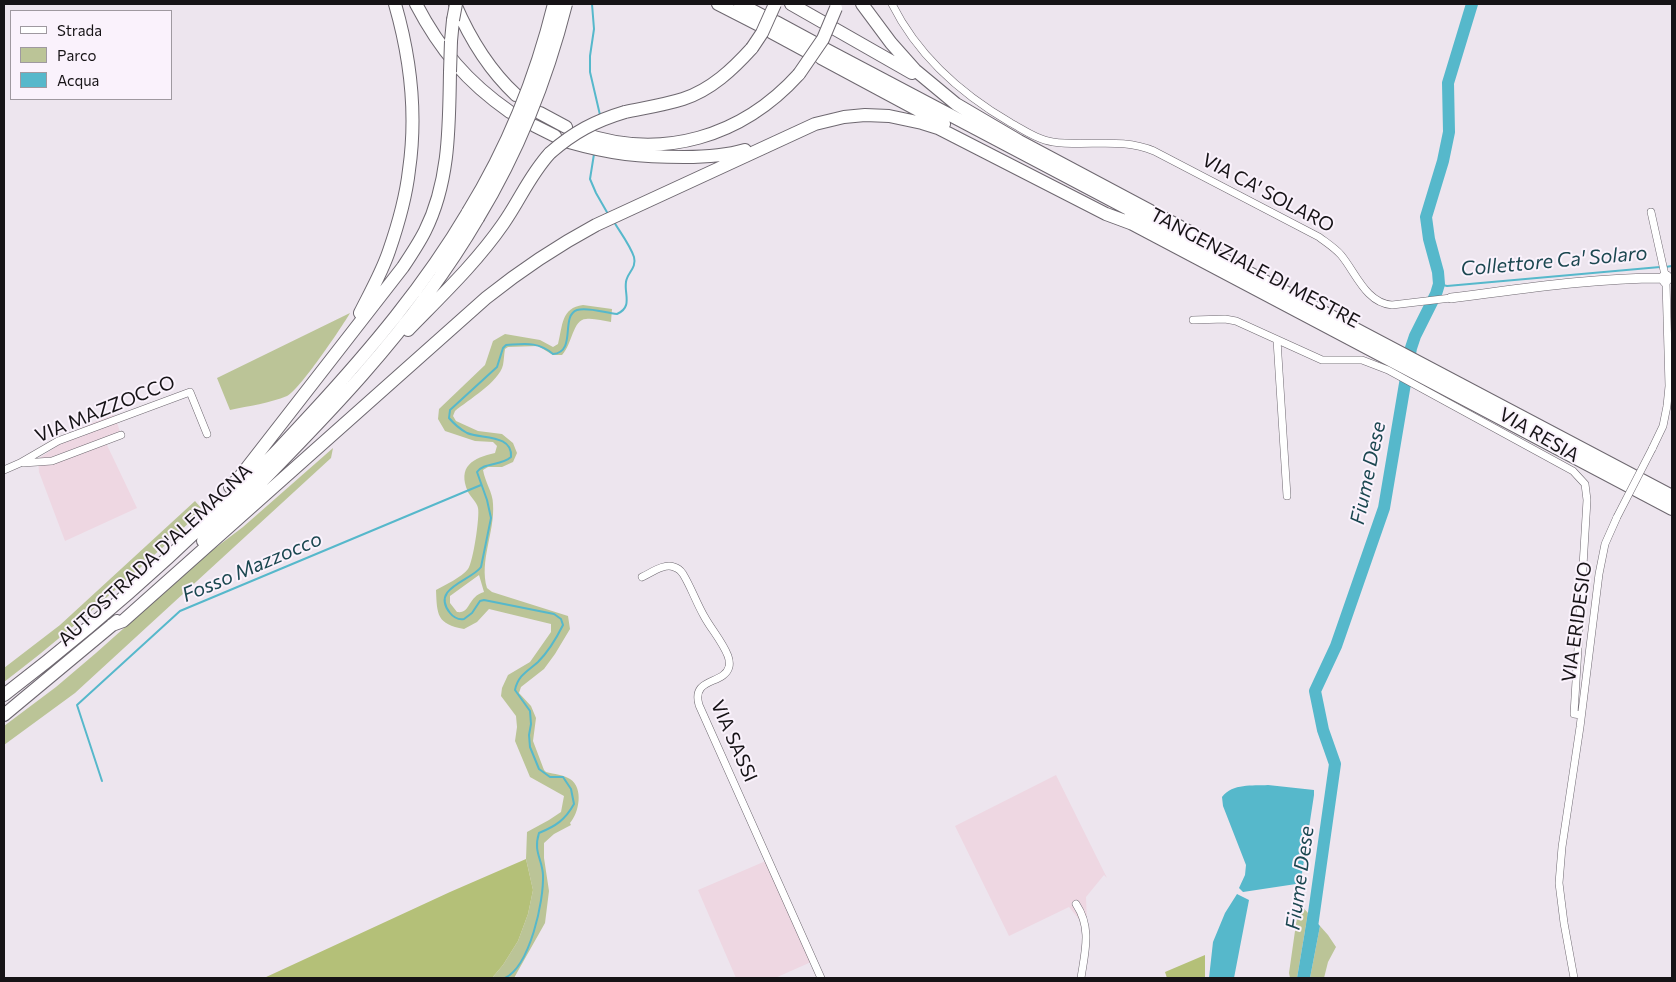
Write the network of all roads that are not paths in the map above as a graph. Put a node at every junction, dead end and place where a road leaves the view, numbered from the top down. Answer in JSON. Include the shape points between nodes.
{"nodes":[{"id":1,"x":395,"y":4,"type":"edge"},
{"id":2,"x":416,"y":4,"type":"edge"},
{"id":3,"x":456,"y":4,"type":"edge"},
{"id":4,"x":554,"y":4,"type":"edge"},
{"id":5,"x":566,"y":4,"type":"edge"},
{"id":6,"x":718,"y":4,"type":"edge"},
{"id":7,"x":740,"y":4,"type":"edge"},
{"id":8,"x":775,"y":4,"type":"edge"},
{"id":9,"x":791,"y":4,"type":"edge"},
{"id":10,"x":862,"y":4,"type":"edge"},
{"id":11,"x":892,"y":4,"type":"edge"},
{"id":12,"x":836,"y":6,"type":"edge"},
{"id":13,"x":773,"y":27,"type":"dead end"},
{"id":14,"x":810,"y":47,"type":"dead end"},
{"id":15,"x":929,"y":83,"type":"junction"},
{"id":16,"x":516,"y":95,"type":"dead end"},
{"id":17,"x":510,"y":112,"type":"dead end"},
{"id":18,"x":540,"y":113,"type":"dead end"},
{"id":19,"x":535,"y":126,"type":"dead end"},
{"id":20,"x":566,"y":127,"type":"dead end"},
{"id":21,"x":555,"y":136,"type":"dead end"},
{"id":22,"x":783,"y":138,"type":"junction"},
{"id":23,"x":569,"y":142,"type":"dead end"},
{"id":24,"x":606,"y":146,"type":"junction"},
{"id":25,"x":1651,"y":212,"type":"dead end"},
{"id":26,"x":473,"y":215,"type":"junction"},
{"id":27,"x":1133,"y":224,"type":"junction"},
{"id":28,"x":1665,"y":274,"type":"edge"},
{"id":29,"x":1450,"y":298,"type":"joint"},
{"id":30,"x":1194,"y":320,"type":"dead end"},
{"id":31,"x":1347,"y":325,"type":"junction"},
{"id":32,"x":1277,"y":340,"type":"junction"},
{"id":33,"x":342,"y":345,"type":"junction"},
{"id":34,"x":1392,"y":361,"type":"junction"},
{"id":35,"x":365,"y":371,"type":"junction"},
{"id":36,"x":1428,"y":380,"type":"junction"},
{"id":37,"x":207,"y":434,"type":"dead end"},
{"id":38,"x":121,"y":436,"type":"dead end"},
{"id":39,"x":280,"y":455,"type":"junction"},
{"id":40,"x":20,"y":464,"type":"junction"},
{"id":41,"x":4,"y":470,"type":"edge"},
{"id":42,"x":1287,"y":496,"type":"dead end"},
{"id":43,"x":1672,"y":496,"type":"edge"},
{"id":44,"x":1672,"y":509,"type":"edge"},
{"id":45,"x":642,"y":577,"type":"dead end"},
{"id":46,"x":132,"y":591,"type":"junction"},
{"id":47,"x":112,"y":625,"type":"junction"},
{"id":48,"x":4,"y":695,"type":"edge"},
{"id":49,"x":4,"y":715,"type":"edge"},
{"id":50,"x":1581,"y":715,"type":"junction"},
{"id":51,"x":1076,"y":904,"type":"dead end"},
{"id":52,"x":821,"y":978,"type":"edge"},
{"id":53,"x":1081,"y":978,"type":"edge"},
{"id":54,"x":1574,"y":978,"type":"edge"}],
"edges":[{"from":1,"to":33,"type":"highway","via":[[410,75],[412,138],[409,170],[388,252]]},
{"from":2,"to":17,"type":"highway","via":[[432,34],[457,66]]},
{"from":3,"to":16,"type":"highway","via":[[486,63]]},
{"from":3,"to":33,"type":"highway","bridge":true,"via":[[451,41],[446,160],[433,213],[403,267]]},
{"from":4,"to":26,"type":"highway","bridge":true,"via":[[535,70]]},
{"from":5,"to":26,"type":"highway","bridge":true,"via":[[530,115],[511,158]]},
{"from":6,"to":7,"type":"highway","via":[[761,21]]},
{"from":8,"to":35,"type":"highway","bridge":true,"via":[[752,48],[732,70],[709,86],[684,99],[603,119],[582,129],[550,153],[480,254]]},
{"from":9,"to":15,"type":"highway"},
{"from":10,"to":15,"type":"highway","via":[[891,43]]},
{"from":11,"to":29,"type":"street","name":"VIA CA' SOLARO","via":[[908,32],[938,69],[980,102],[1024,130],[1051,142],[1121,142],[1146,148],[1327,242],[1340,254],[1370,295],[1383,304]]},
{"from":12,"to":24,"type":"highway","bridge":true,"via":[[823,38],[799,74],[779,94],[738,123],[690,140]]},
{"from":13,"to":14,"type":"highway"},
{"from":15,"to":31,"type":"highway","via":[[987,123],[1172,221],[1340,316]]},
{"from":18,"to":20,"type":"highway"},
{"from":19,"to":21,"type":"highway"},
{"from":22,"to":24,"type":"highway","via":[[721,156],[630,156]]},
{"from":22,"to":27,"type":"highway","via":[[815,124],[853,116],[889,116],[922,123],[938,128],[1106,214]]},
{"from":22,"to":47,"type":"highway","via":[[596,225],[518,272],[123,621]]},
{"from":23,"to":24,"type":"highway","via":[[586,139]]},
{"from":25,"to":28,"type":"street","name":"VIA ERIDESIO"},
{"from":26,"to":35,"type":"highway","via":[[421,302]]},
{"from":26,"to":39,"type":"highway","via":[[402,309]]},
{"from":27,"to":31,"type":"highway","name":"TANGENZIALE DI MESTRE","via":[[823,54]]},
{"from":27,"to":34,"type":"highway","name":"TANGENZIALE DI MESTRE"},
{"from":28,"to":29,"type":"street","name":"VIA CA' SOLARO"},
{"from":28,"to":50,"type":"street","name":"VIA ERIDESIO","bridge":true,"via":[[1667,406],[1663,426],[1605,544]]},
{"from":30,"to":32,"type":"street","via":[[1236,321]]},
{"from":31,"to":34,"type":"highway","name":"TANGENZIALE DI MESTRE"},
{"from":32,"to":34,"type":"street","via":[[1322,360]]},
{"from":32,"to":42,"type":"street"},
{"from":33,"to":46,"type":"highway","via":[[239,478]]},
{"from":34,"to":36,"type":"highway","name":"TANGENZIALE DI MESTRE"},
{"from":35,"to":39,"type":"highway"},
{"from":36,"to":43,"type":"highway","name":"TANGENZIALE DI MESTRE"},
{"from":36,"to":44,"type":"highway","name":"TANGENZIALE DI MESTRE"},
{"from":36,"to":50,"type":"street","name":"VIA RESIA","via":[[1573,471],[1584,484],[1587,500],[1574,714]]},
{"from":37,"to":40,"type":"street","name":"VIA MAZZOCCO","via":[[190,392],[58,441]]},
{"from":38,"to":40,"type":"street","name":"VIA MAZZOCCO","via":[[52,461]]},
{"from":39,"to":46,"type":"highway","name":"AUTOSTRADA D'ALEMAGNA"},
{"from":39,"to":47,"type":"highway","name":"AUTOSTRADA D'ALEMAGNA","via":[[194,549]]},
{"from":40,"to":41,"type":"street","name":"VIA MAZZOCCO"},
{"from":45,"to":52,"type":"street","name":"VIA SASSI","via":[[668,566],[681,571],[727,653],[728,669],[700,689],[699,706]]},
{"from":46,"to":48,"type":"highway","name":"AUTOSTRADA D'ALEMAGNA"},
{"from":47,"to":49,"type":"highway","name":"AUTOSTRADA D'ALEMAGNA"},
{"from":50,"to":54,"type":"street","name":"VIA ERIDESIO","via":[[1559,883]]},
{"from":51,"to":53,"type":"street","via":[[1083,915],[1086,931]]}]}
